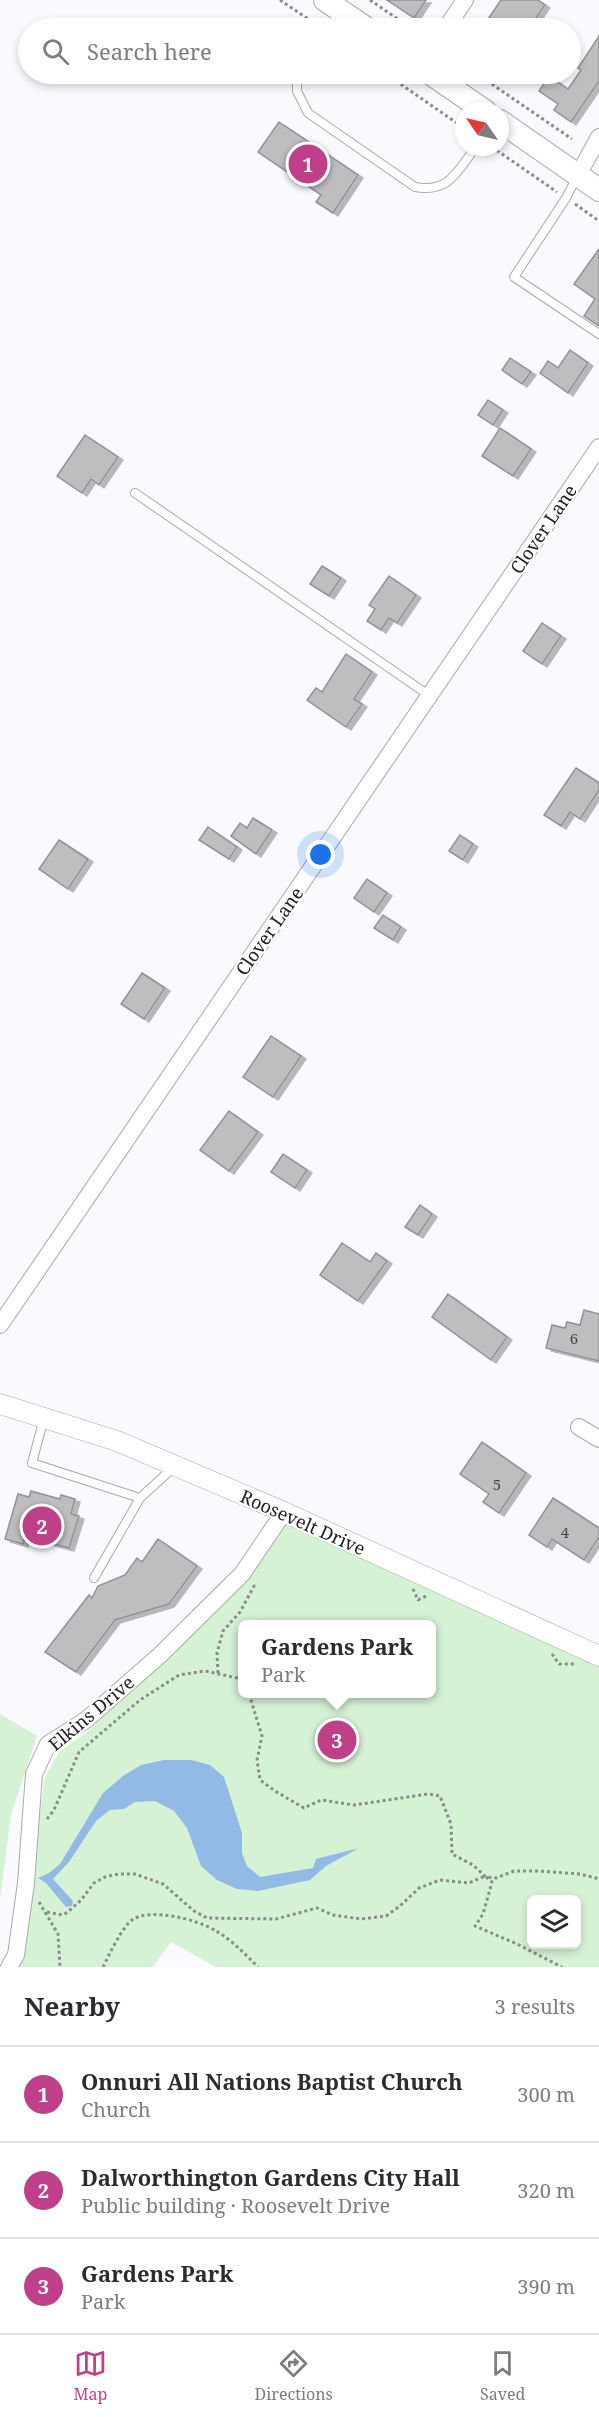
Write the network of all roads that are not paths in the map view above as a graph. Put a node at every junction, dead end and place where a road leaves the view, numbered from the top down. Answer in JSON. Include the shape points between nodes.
{"nodes":[{"id":1,"x":465,"y":0,"type":"edge"},
{"id":2,"x":453,"y":18,"type":"edge"},
{"id":3,"x":297,"y":84,"type":"edge"},
{"id":4,"x":446,"y":84,"type":"edge"},
{"id":5,"x":472,"y":102,"type":"edge"},
{"id":6,"x":509,"y":127,"type":"edge"},
{"id":7,"x":599,"y":137,"type":"edge"},
{"id":8,"x":469,"y":156,"type":"edge"},
{"id":9,"x":578,"y":175,"type":"junction"},
{"id":10,"x":599,"y":190,"type":"edge"},
{"id":11,"x":599,"y":334,"type":"edge"},
{"id":12,"x":599,"y":447,"type":"edge"},
{"id":13,"x":135,"y":493,"type":"dead end"},
{"id":14,"x":430,"y":696,"type":"junction"},
{"id":15,"x":0,"y":1325,"type":"edge"},
{"id":16,"x":0,"y":1404,"type":"edge"},
{"id":17,"x":44,"y":1418,"type":"junction"},
{"id":18,"x":579,"y":1427,"type":"dead end"},
{"id":19,"x":599,"y":1439,"type":"edge"},
{"id":20,"x":175,"y":1466,"type":"junction"},
{"id":21,"x":140,"y":1498,"type":"junction"},
{"id":22,"x":284,"y":1512,"type":"junction"},
{"id":23,"x":94,"y":1578,"type":"dead end"},
{"id":24,"x":599,"y":1656,"type":"edge"},
{"id":25,"x":9,"y":1967,"type":"edge"}],
"edges":[{"from":1,"to":2,"type":"street"},
{"from":3,"to":8,"type":"lane","via":[[308,113],[415,187],[442,187]]},
{"from":4,"to":5,"type":"main road"},
{"from":6,"to":9,"type":"main road"},
{"from":7,"to":9,"type":"street"},
{"from":9,"to":10,"type":"main road"},
{"from":9,"to":11,"type":"lane","via":[[514,277]]},
{"from":12,"to":14,"type":"street","name":"Clover Lane"},
{"from":13,"to":14,"type":"lane"},
{"from":14,"to":15,"type":"street","name":"Clover Lane"},
{"from":16,"to":17,"type":"street","name":"Roosevelt Drive"},
{"from":17,"to":20,"type":"street","name":"Roosevelt Drive","via":[[117,1441]]},
{"from":17,"to":21,"type":"lane","via":[[32,1462]]},
{"from":18,"to":19,"type":"street"},
{"from":20,"to":21,"type":"lane"},
{"from":20,"to":22,"type":"street","name":"Roosevelt Drive"},
{"from":21,"to":23,"type":"lane"},
{"from":22,"to":24,"type":"street","name":"Roosevelt Drive"},
{"from":22,"to":25,"type":"street","name":"Elkins Drive","via":[[242,1574],[86,1720],[48,1744],[34,1774],[26,1882],[16,1955]]}]}
